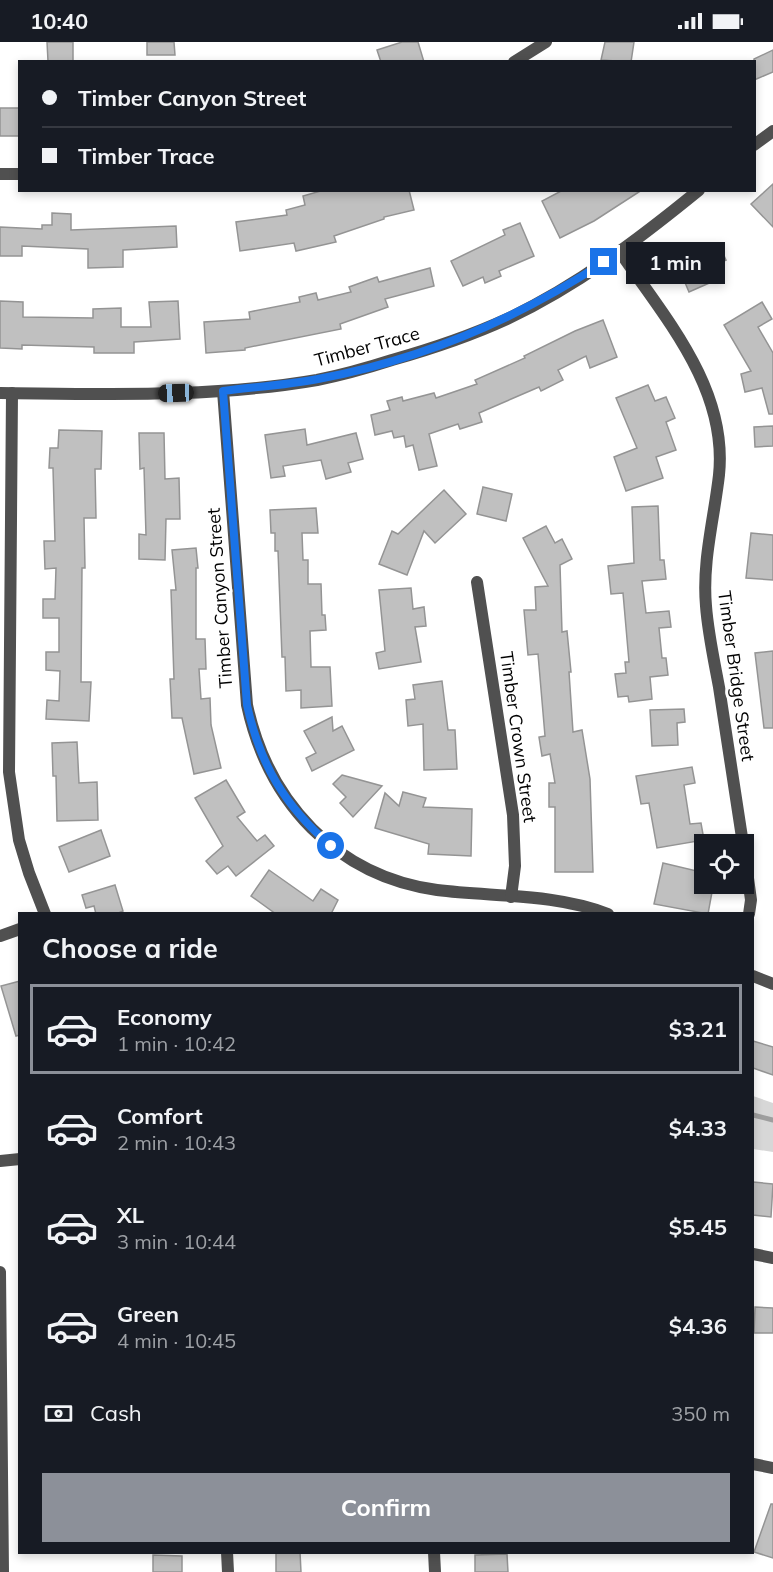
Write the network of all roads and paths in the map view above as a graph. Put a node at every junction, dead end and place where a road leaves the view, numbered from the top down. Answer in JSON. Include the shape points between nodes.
{"nodes":[{"id":1,"x":546,"y":42,"type":"edge"},
{"id":2,"x":517,"y":60,"type":"edge"},
{"id":3,"x":773,"y":131,"type":"edge"},
{"id":4,"x":756,"y":144,"type":"edge"},
{"id":5,"x":0,"y":174,"type":"edge"},
{"id":6,"x":18,"y":174,"type":"edge"},
{"id":7,"x":696,"y":192,"type":"edge"},
{"id":8,"x":620,"y":252,"type":"junction"},
{"id":9,"x":223,"y":391,"type":"junction"},
{"id":10,"x":6,"y":393,"type":"edge"},
{"id":11,"x":477,"y":582,"type":"dead end"},
{"id":12,"x":741,"y":834,"type":"edge"},
{"id":13,"x":750,"y":894,"type":"edge"},
{"id":14,"x":511,"y":897,"type":"junction"},
{"id":15,"x":44,"y":912,"type":"edge"},
{"id":16,"x":603,"y":912,"type":"edge"},
{"id":17,"x":749,"y":912,"type":"edge"},
{"id":18,"x":18,"y":930,"type":"edge"},
{"id":19,"x":0,"y":936,"type":"edge"},
{"id":20,"x":754,"y":976,"type":"edge"},
{"id":21,"x":773,"y":984,"type":"edge"},
{"id":22,"x":18,"y":1159,"type":"edge"},
{"id":23,"x":0,"y":1161,"type":"edge"},
{"id":24,"x":754,"y":1254,"type":"edge"},
{"id":25,"x":773,"y":1258,"type":"edge"},
{"id":26,"x":0,"y":1272,"type":"edge"},
{"id":27,"x":754,"y":1464,"type":"edge"},
{"id":28,"x":773,"y":1468,"type":"edge"},
{"id":29,"x":227,"y":1554,"type":"edge"},
{"id":30,"x":434,"y":1554,"type":"edge"},
{"id":31,"x":3,"y":1572,"type":"edge"},
{"id":32,"x":228,"y":1572,"type":"edge"},
{"id":33,"x":435,"y":1572,"type":"edge"}],
"edges":[{"from":1,"to":2,"type":"street"},
{"from":3,"to":4,"type":"street"},
{"from":5,"to":6,"type":"street"},
{"from":7,"to":8,"type":"street","name":"Timber Trace"},
{"from":8,"to":9,"type":"street","name":"Timber Trace","via":[[507,318],[429,350],[316,380]]},
{"from":8,"to":12,"type":"street","name":"Timber Bridge Street","via":[[697,367],[712,408],[719,474],[707,556],[706,607]]},
{"from":9,"to":10,"type":"street","name":"Timber Trace"},
{"from":9,"to":14,"type":"street","name":"Timber Canyon Street","via":[[247,705],[270,773],[296,813],[313,830],[366,868],[435,890]]},
{"from":10,"to":15,"type":"street","via":[[9,772],[19,840]]},
{"from":11,"to":14,"type":"street","name":"Timber Crown Street","via":[[513,815]]},
{"from":13,"to":17,"type":"street"},
{"from":14,"to":16,"type":"street","name":"Timber Canyon Street","via":[[567,902]]},
{"from":18,"to":19,"type":"street"},
{"from":20,"to":21,"type":"street"},
{"from":22,"to":23,"type":"street"},
{"from":24,"to":25,"type":"street"},
{"from":26,"to":31,"type":"street"},
{"from":27,"to":28,"type":"street"},
{"from":29,"to":32,"type":"street"},
{"from":30,"to":33,"type":"street"}]}
